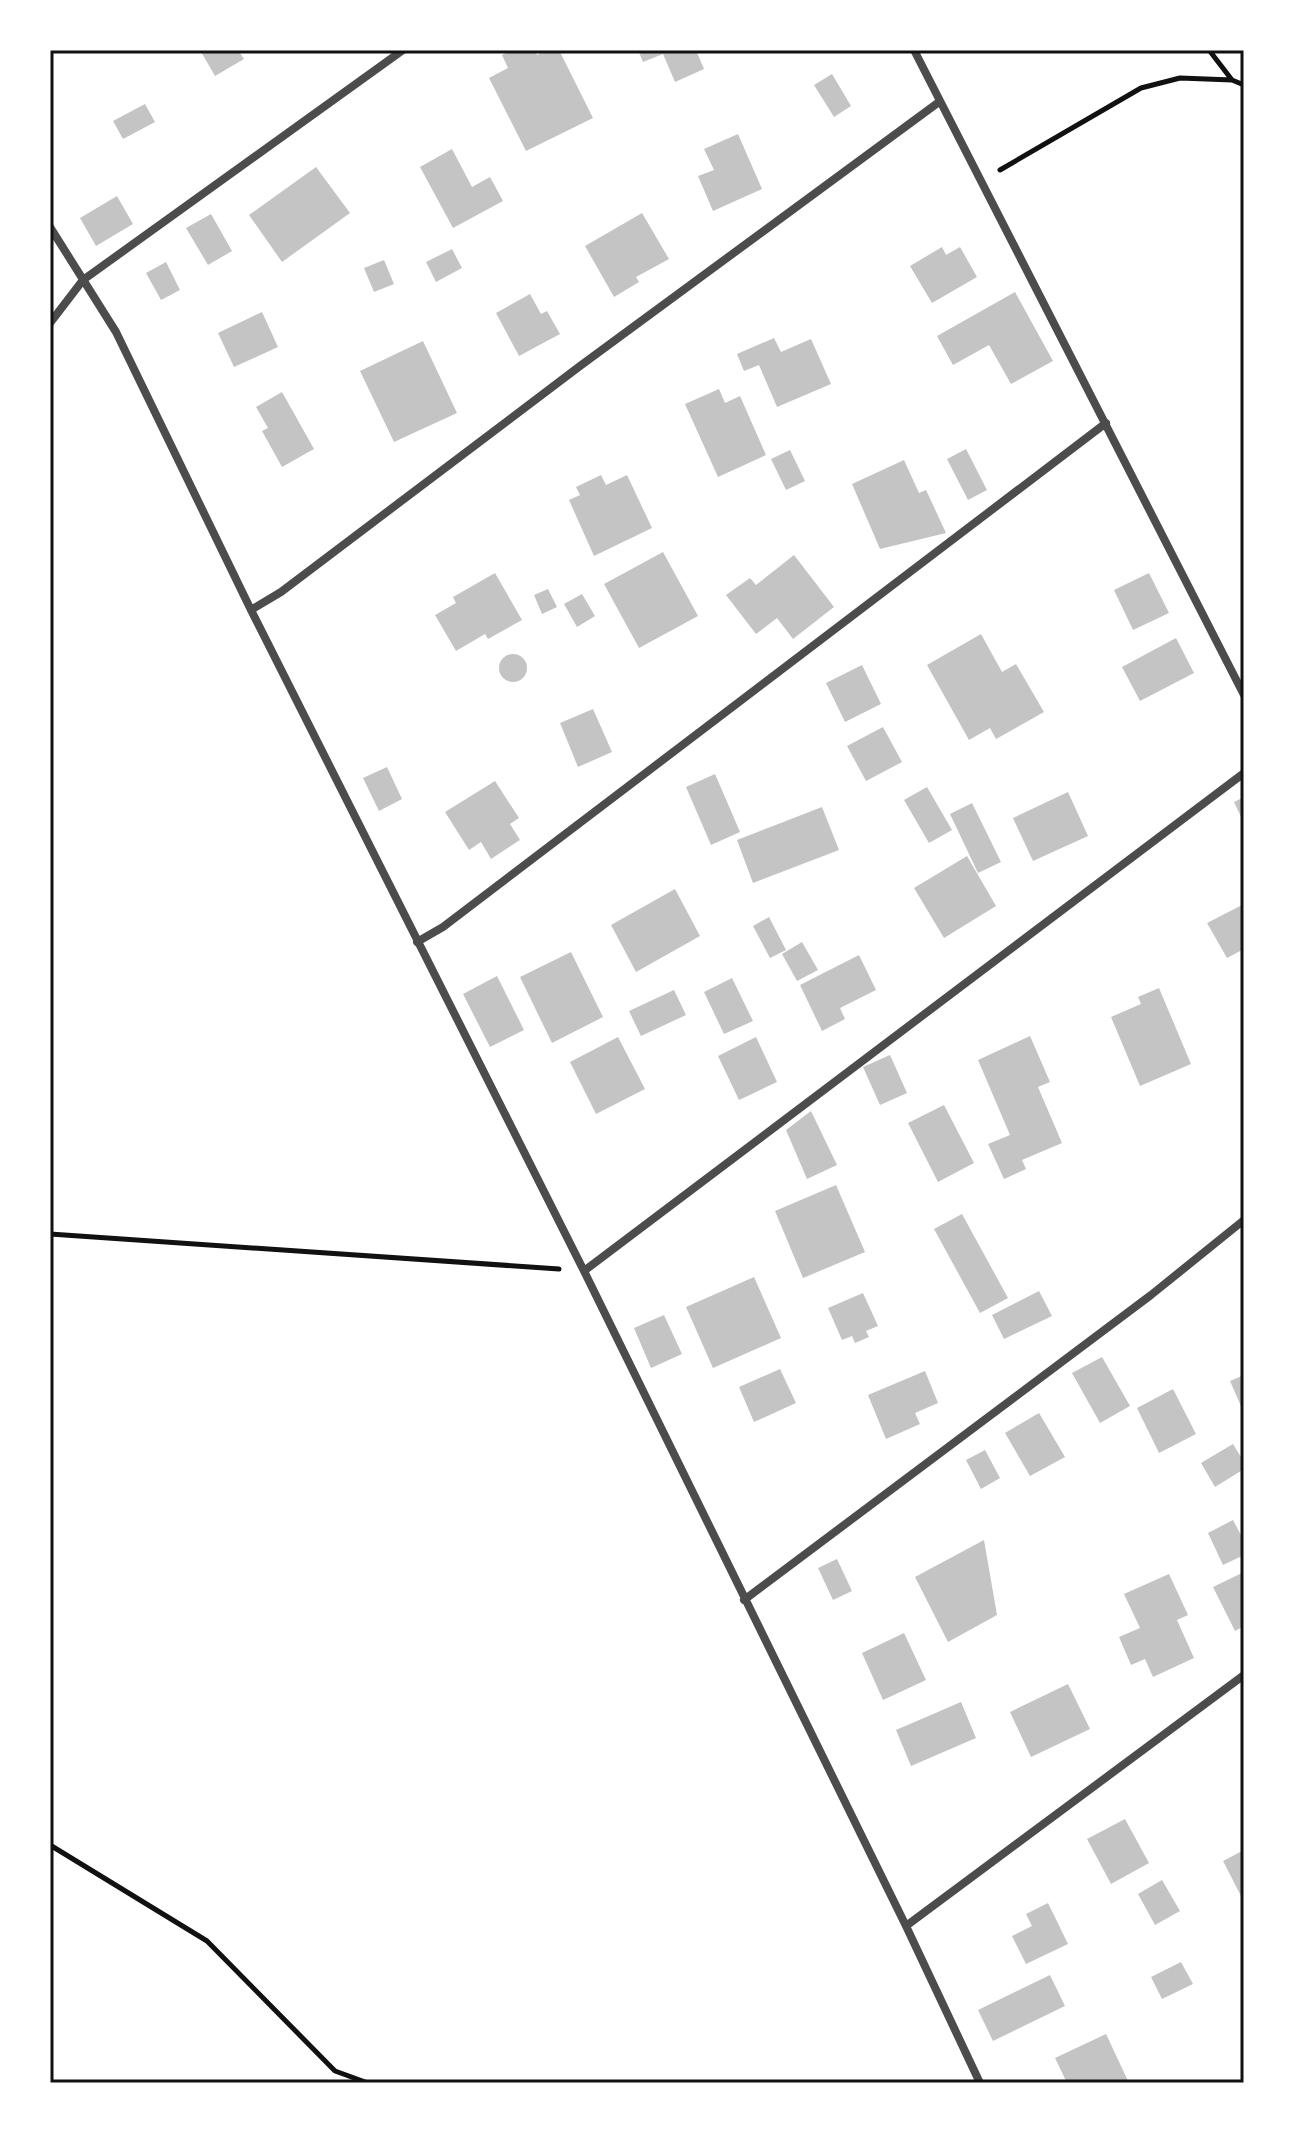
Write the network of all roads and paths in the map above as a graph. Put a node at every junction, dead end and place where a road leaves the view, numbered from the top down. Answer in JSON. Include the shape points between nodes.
{"nodes":[{"id":1,"x":403,"y":50,"type":"edge"},
{"id":2,"x":914,"y":50,"type":"edge"},
{"id":3,"x":1209,"y":50,"type":"edge"},
{"id":4,"x":1232,"y":80,"type":"junction"},
{"id":5,"x":1244,"y":85,"type":"edge"},
{"id":6,"x":939,"y":102,"type":"junction"},
{"id":7,"x":982,"y":180,"type":"junction"},
{"id":8,"x":50,"y":227,"type":"edge"},
{"id":9,"x":83,"y":280,"type":"junction"},
{"id":10,"x":50,"y":323,"type":"edge"},
{"id":11,"x":1106,"y":423,"type":"junction"},
{"id":12,"x":251,"y":610,"type":"junction"},
{"id":13,"x":1244,"y":695,"type":"edge"},
{"id":14,"x":1244,"y":773,"type":"edge"},
{"id":15,"x":417,"y":942,"type":"junction"},
{"id":16,"x":1244,"y":1220,"type":"edge"},
{"id":17,"x":50,"y":1234,"type":"edge"},
{"id":18,"x":584,"y":1271,"type":"junction"},
{"id":19,"x":744,"y":1600,"type":"junction"},
{"id":20,"x":1244,"y":1675,"type":"edge"},
{"id":21,"x":50,"y":1845,"type":"edge"},
{"id":22,"x":906,"y":1926,"type":"junction"},
{"id":23,"x":368,"y":2083,"type":"edge"},
{"id":24,"x":980,"y":2083,"type":"edge"}],
"edges":[{"from":1,"to":9,"type":"street"},
{"from":2,"to":6,"type":"street"},
{"from":3,"to":4,"type":"path"},
{"from":4,"to":5,"type":"path"},
{"from":4,"to":7,"type":"path","via":[[1180,78],[1141,88]]},
{"from":6,"to":7,"type":"street"},
{"from":6,"to":12,"type":"street"},
{"from":7,"to":11,"type":"street"},
{"from":8,"to":9,"type":"street"},
{"from":9,"to":10,"type":"street"},
{"from":9,"to":12,"type":"street","via":[[116,332]]},
{"from":11,"to":13,"type":"street"},
{"from":11,"to":15,"type":"street"},
{"from":12,"to":15,"type":"street"},
{"from":14,"to":18,"type":"street"},
{"from":15,"to":18,"type":"street"},
{"from":16,"to":19,"type":"street"},
{"from":17,"to":18,"type":"path"},
{"from":18,"to":19,"type":"street"},
{"from":19,"to":22,"type":"street"},
{"from":20,"to":22,"type":"street"},
{"from":21,"to":23,"type":"path","via":[[207,1941],[335,2071]]},
{"from":22,"to":24,"type":"street"}]}
